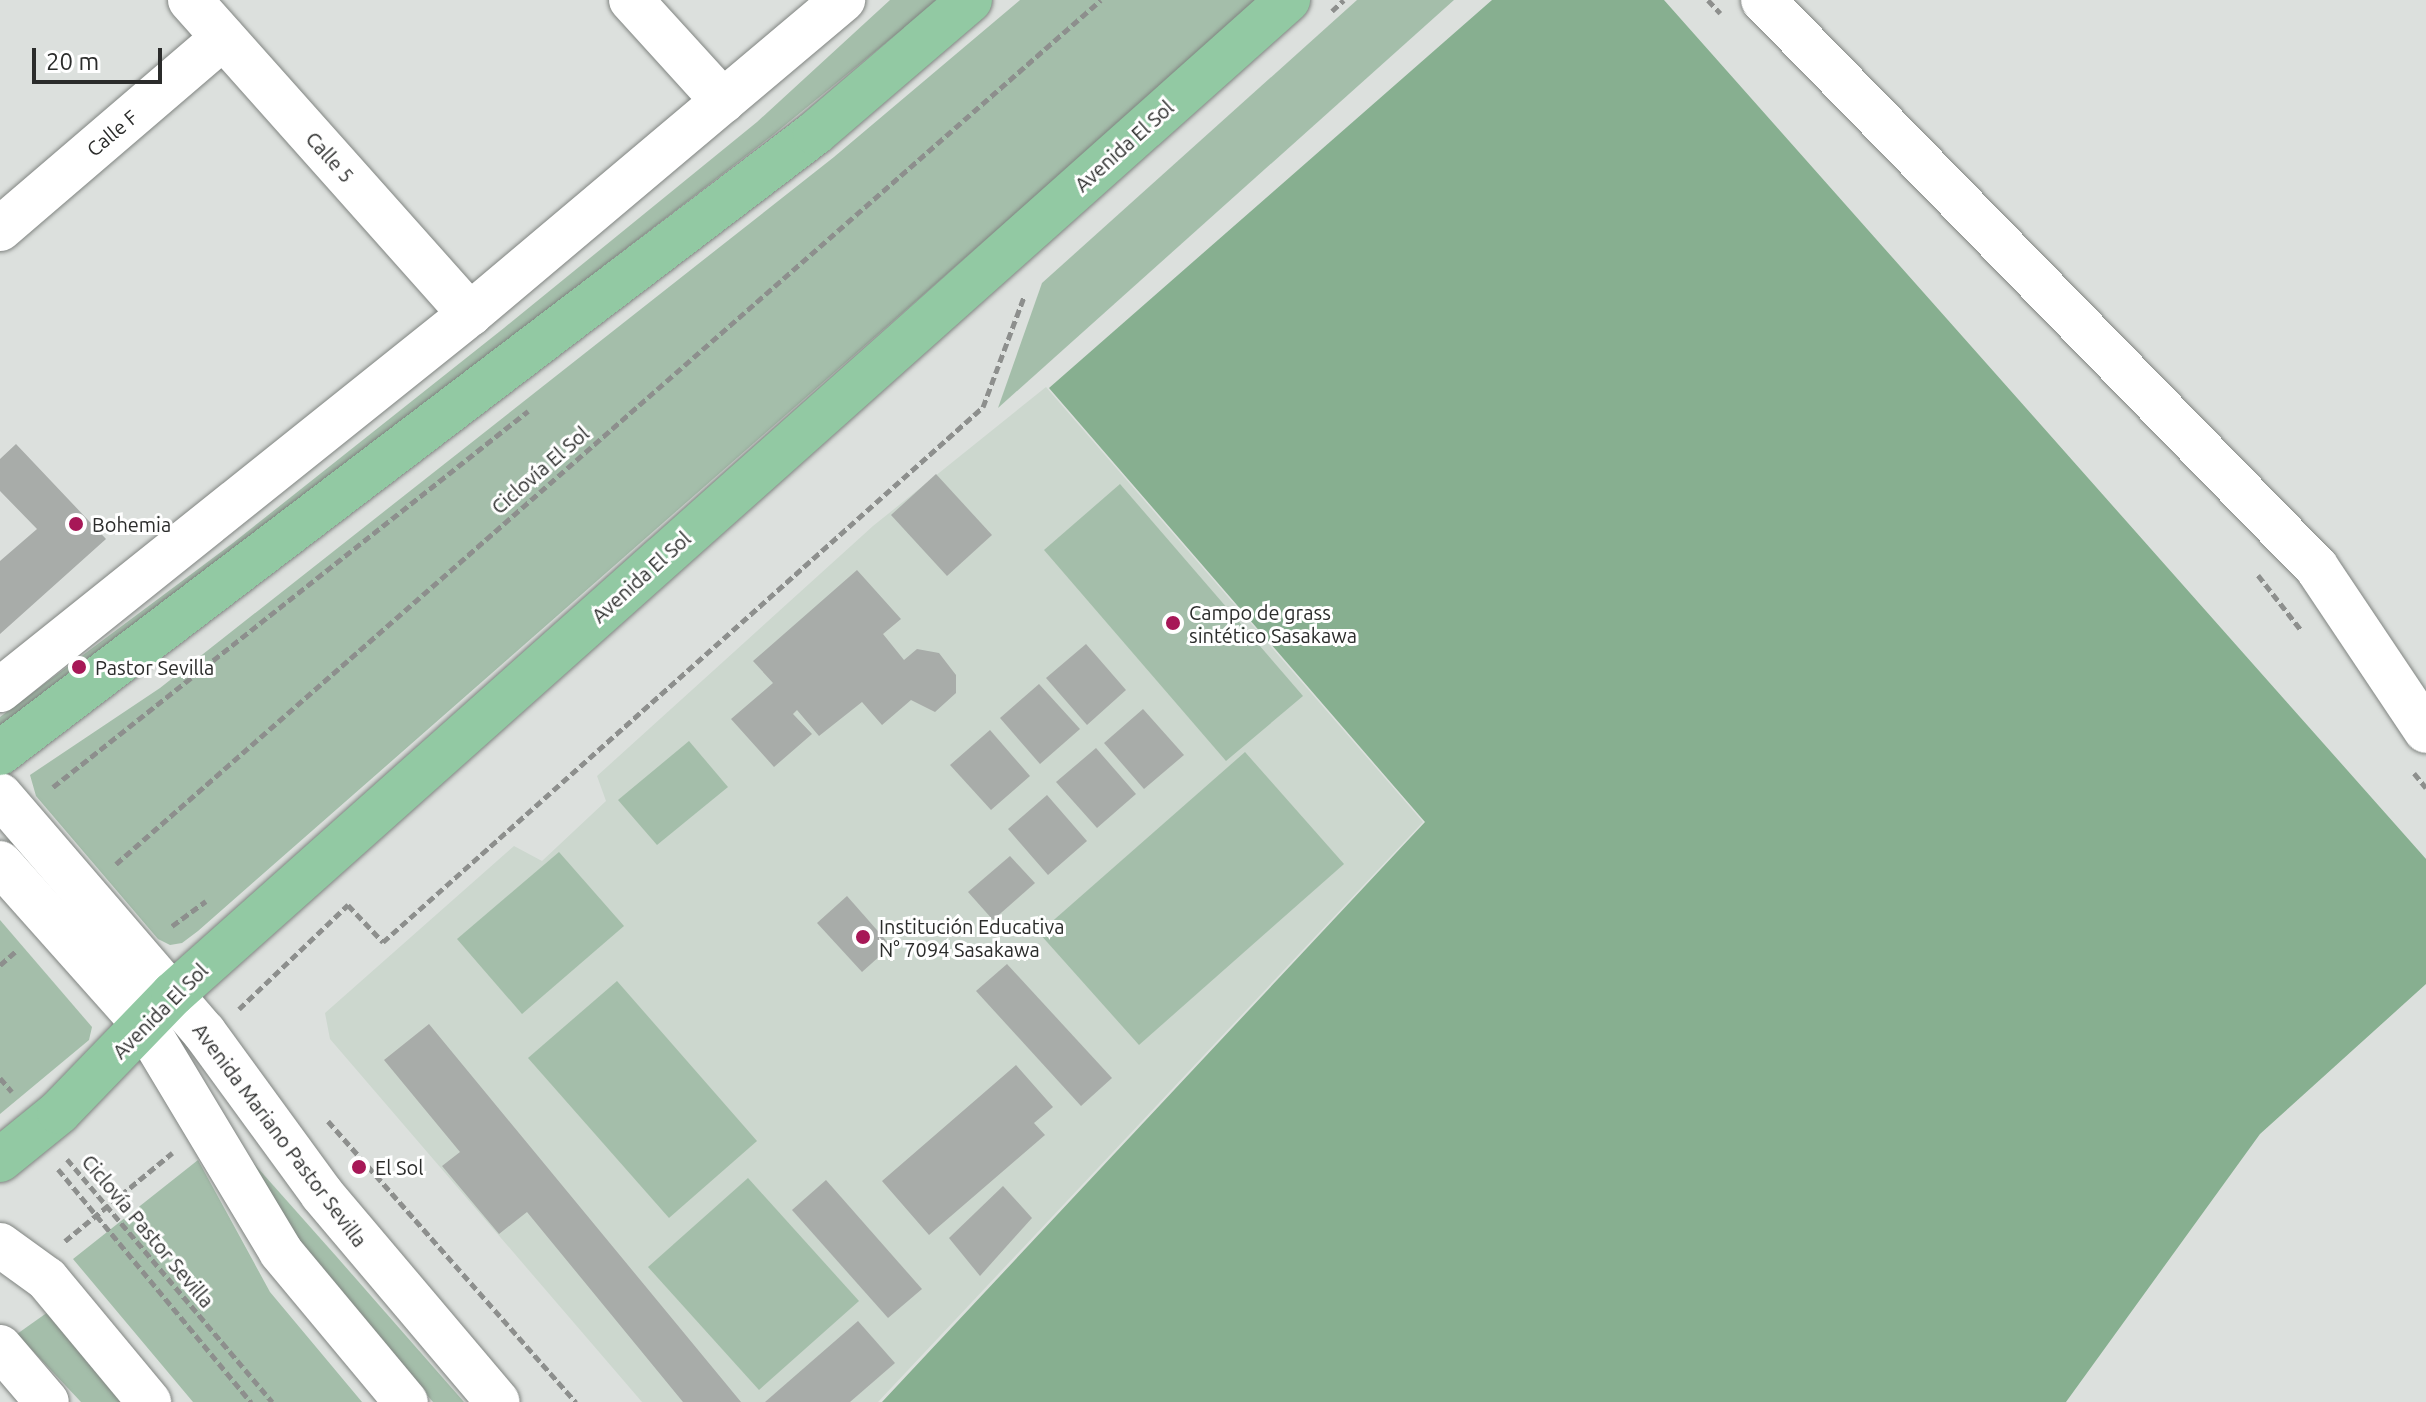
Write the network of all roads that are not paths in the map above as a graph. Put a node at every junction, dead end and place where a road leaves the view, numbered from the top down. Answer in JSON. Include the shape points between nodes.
{"nodes":[{"id":1,"x":190,"y":0,"type":"edge"},
{"id":2,"x":631,"y":0,"type":"edge"},
{"id":3,"x":843,"y":0,"type":"edge"},
{"id":4,"x":970,"y":0,"type":"edge"},
{"id":5,"x":1763,"y":0,"type":"edge"},
{"id":6,"x":1304,"y":10,"type":"edge"},
{"id":7,"x":223,"y":38,"type":"junction"},
{"id":8,"x":723,"y":101,"type":"junction"},
{"id":9,"x":0,"y":229,"type":"edge"},
{"id":10,"x":470,"y":314,"type":"junction"},
{"id":11,"x":0,"y":690,"type":"edge"},
{"id":12,"x":2426,"y":731,"type":"edge"},
{"id":13,"x":0,"y":753,"type":"edge"},
{"id":14,"x":0,"y":795,"type":"edge"},
{"id":15,"x":0,"y":863,"type":"edge"},
{"id":16,"x":173,"y":994,"type":"junction"},
{"id":17,"x":146,"y":1027,"type":"junction"},
{"id":18,"x":24,"y":1141,"type":"edge"},
{"id":19,"x":16,"y":1257,"type":"edge"},
{"id":20,"x":0,"y":1347,"type":"edge"},
{"id":21,"x":47,"y":1402,"type":"edge"},
{"id":22,"x":149,"y":1402,"type":"edge"},
{"id":23,"x":406,"y":1402,"type":"edge"},
{"id":24,"x":498,"y":1402,"type":"edge"}],
"edges":[{"from":1,"to":7,"type":"street","name":"Calle 5"},
{"from":2,"to":8,"type":"street"},
{"from":3,"to":8,"type":"street"},
{"from":4,"to":13,"type":"main road","via":[[815,133]]},
{"from":5,"to":12,"type":"street","via":[[2317,568]]},
{"from":6,"to":16,"type":"main road","name":"Avenida El Sol"},
{"from":7,"to":9,"type":"street","name":"Calle F"},
{"from":7,"to":10,"type":"street","name":"Calle 5"},
{"from":8,"to":10,"type":"street"},
{"from":10,"to":11,"type":"street"},
{"from":14,"to":16,"type":"street","name":"Avenida Mariano Pastor Sevilla"},
{"from":15,"to":17,"type":"street"},
{"from":16,"to":17,"type":"main road","name":"Avenida El Sol"},
{"from":16,"to":24,"type":"street","name":"Avenida Mariano Pastor Sevilla","via":[[368,1252]]},
{"from":17,"to":18,"type":"main road","name":"Avenida El Sol"},
{"from":17,"to":23,"type":"street","via":[[281,1252]]},
{"from":19,"to":22,"type":"street","via":[[47,1279]]},
{"from":20,"to":21,"type":"street"}]}
